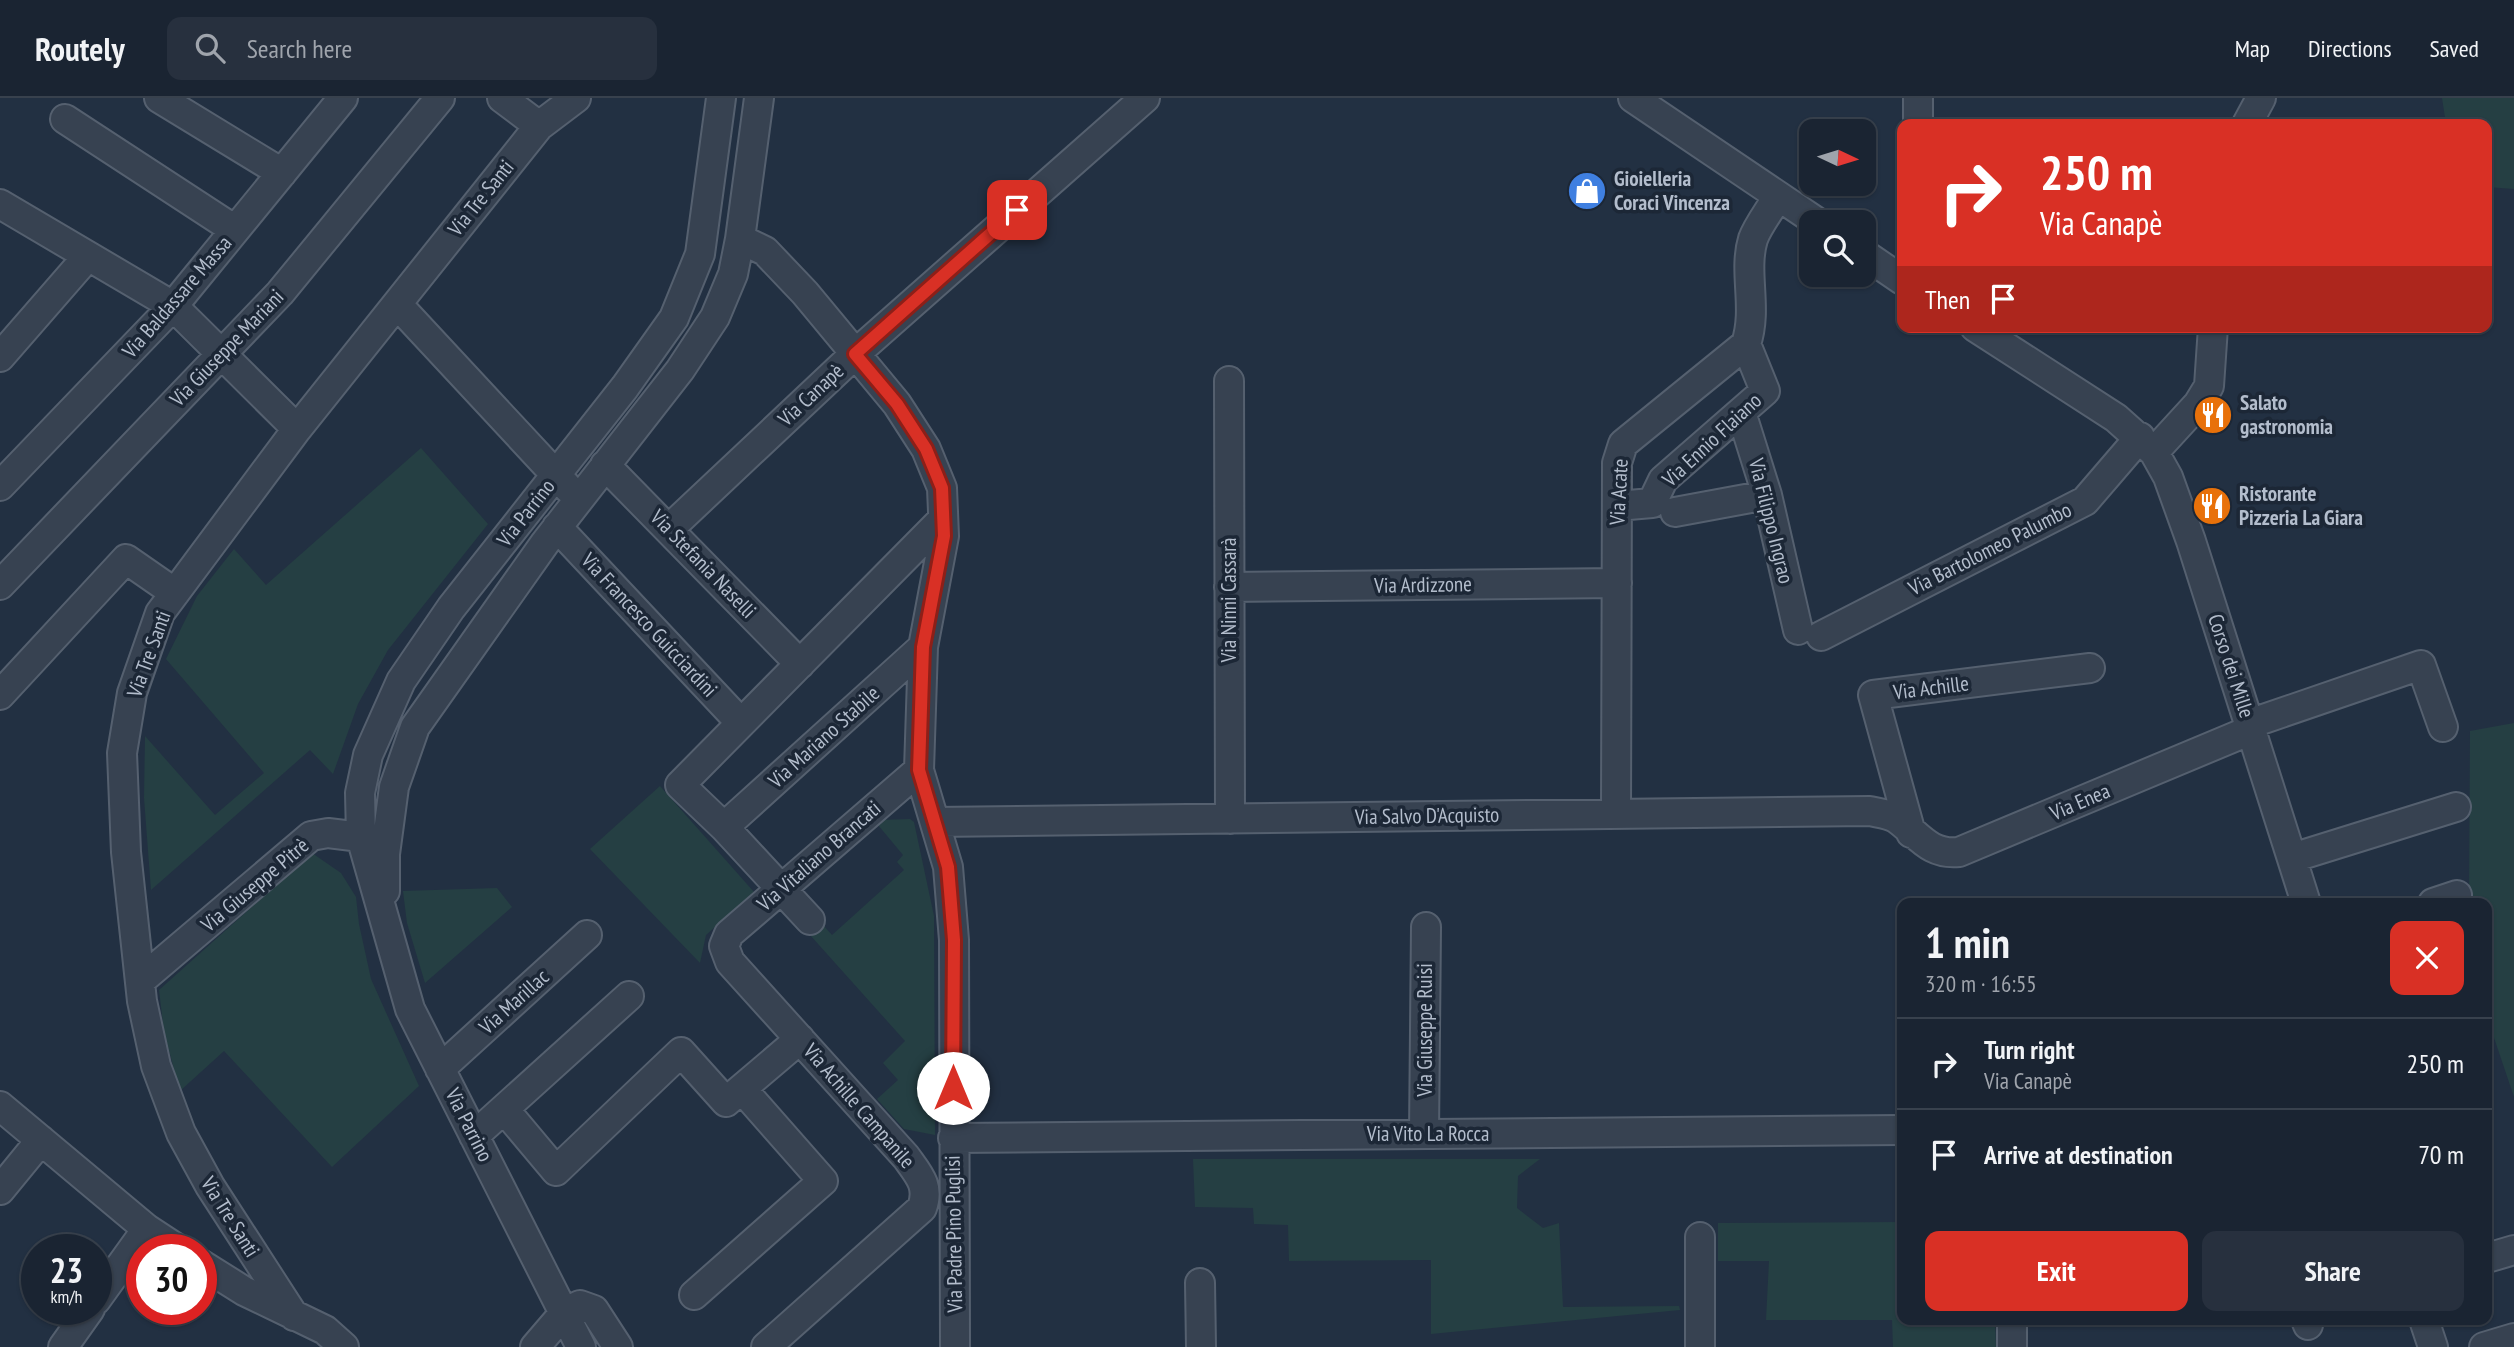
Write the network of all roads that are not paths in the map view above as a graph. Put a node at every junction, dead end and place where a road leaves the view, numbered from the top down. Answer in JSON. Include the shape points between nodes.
{"nodes":[{"id":1,"x":159,"y":98,"type":"edge"},
{"id":2,"x":343,"y":98,"type":"edge"},
{"id":3,"x":440,"y":98,"type":"edge"},
{"id":4,"x":502,"y":98,"type":"edge"},
{"id":5,"x":576,"y":98,"type":"edge"},
{"id":6,"x":720,"y":98,"type":"edge"},
{"id":7,"x":759,"y":98,"type":"edge"},
{"id":8,"x":1145,"y":98,"type":"edge"},
{"id":9,"x":1633,"y":98,"type":"edge"},
{"id":10,"x":1918,"y":98,"type":"edge"},
{"id":11,"x":2261,"y":98,"type":"edge"},
{"id":12,"x":65,"y":119,"type":"dead end"},
{"id":13,"x":1918,"y":119,"type":"edge"},
{"id":14,"x":2250,"y":119,"type":"edge"},
{"id":15,"x":539,"y":126,"type":"junction"},
{"id":16,"x":282,"y":173,"type":"junction"},
{"id":17,"x":1778,"y":196,"type":"junction"},
{"id":18,"x":0,"y":204,"type":"edge"},
{"id":19,"x":1799,"y":210,"type":"edge"},
{"id":20,"x":235,"y":230,"type":"junction"},
{"id":21,"x":740,"y":239,"type":"junction"},
{"id":22,"x":88,"y":256,"type":"junction"},
{"id":23,"x":1876,"y":262,"type":"edge"},
{"id":24,"x":1897,"y":277,"type":"edge"},
{"id":25,"x":397,"y":304,"type":"junction"},
{"id":26,"x":173,"y":306,"type":"junction"},
{"id":27,"x":1984,"y":333,"type":"edge"},
{"id":28,"x":2213,"y":333,"type":"edge"},
{"id":29,"x":1746,"y":344,"type":"junction"},
{"id":30,"x":221,"y":354,"type":"junction"},
{"id":31,"x":855,"y":354,"type":"junction"},
{"id":32,"x":0,"y":357,"type":"edge"},
{"id":33,"x":1229,"y":381,"type":"dead end"},
{"id":34,"x":1741,"y":412,"type":"junction"},
{"id":35,"x":297,"y":429,"type":"junction"},
{"id":36,"x":2147,"y":444,"type":"junction"},
{"id":37,"x":605,"y":465,"type":"junction"},
{"id":38,"x":556,"y":475,"type":"junction"},
{"id":39,"x":0,"y":486,"type":"edge"},
{"id":40,"x":1767,"y":495,"type":"junction"},
{"id":41,"x":579,"y":499,"type":"junction"},
{"id":42,"x":1617,"y":506,"type":"junction"},
{"id":43,"x":1675,"y":512,"type":"dead end"},
{"id":44,"x":943,"y":519,"type":"junction"},
{"id":45,"x":557,"y":527,"type":"junction"},
{"id":46,"x":669,"y":529,"type":"junction"},
{"id":47,"x":1617,"y":583,"type":"junction"},
{"id":48,"x":0,"y":585,"type":"edge"},
{"id":49,"x":1229,"y":587,"type":"junction"},
{"id":50,"x":175,"y":593,"type":"junction"},
{"id":51,"x":1809,"y":633,"type":"joint"},
{"id":52,"x":923,"y":647,"type":"junction"},
{"id":53,"x":800,"y":664,"type":"junction"},
{"id":54,"x":2090,"y":668,"type":"dead end"},
{"id":55,"x":0,"y":695,"type":"edge"},
{"id":56,"x":741,"y":723,"type":"junction"},
{"id":57,"x":2443,"y":727,"type":"dead end"},
{"id":58,"x":2245,"y":730,"type":"junction"},
{"id":59,"x":919,"y":770,"type":"junction"},
{"id":60,"x":2456,"y":807,"type":"dead end"},
{"id":61,"x":1616,"y":814,"type":"junction"},
{"id":62,"x":1230,"y":818,"type":"junction"},
{"id":63,"x":935,"y":822,"type":"junction"},
{"id":64,"x":724,"y":827,"type":"junction"},
{"id":65,"x":1911,"y":833,"type":"junction"},
{"id":66,"x":374,"y":839,"type":"junction"},
{"id":67,"x":2292,"y":858,"type":"junction"},
{"id":68,"x":780,"y":890,"type":"junction"},
{"id":69,"x":2289,"y":898,"type":"edge"},
{"id":70,"x":2304,"y":898,"type":"edge"},
{"id":71,"x":810,"y":920,"type":"dead end"},
{"id":72,"x":1426,"y":927,"type":"dead end"},
{"id":73,"x":587,"y":935,"type":"dead end"},
{"id":74,"x":724,"y":946,"type":"joint"},
{"id":75,"x":140,"y":981,"type":"junction"},
{"id":76,"x":629,"y":996,"type":"dead end"},
{"id":77,"x":800,"y":1039,"type":"junction"},
{"id":78,"x":440,"y":1069,"type":"junction"},
{"id":79,"x":742,"y":1089,"type":"junction"},
{"id":80,"x":0,"y":1106,"type":"edge"},
{"id":81,"x":504,"y":1109,"type":"junction"},
{"id":82,"x":1897,"y":1130,"type":"edge"},
{"id":83,"x":1424,"y":1134,"type":"junction"},
{"id":84,"x":474,"y":1136,"type":"junction"},
{"id":85,"x":953,"y":1138,"type":"junction"},
{"id":86,"x":41,"y":1140,"type":"junction"},
{"id":87,"x":0,"y":1190,"type":"edge"},
{"id":88,"x":147,"y":1229,"type":"junction"},
{"id":89,"x":155,"y":1234,"type":"edge"},
{"id":90,"x":1700,"y":1237,"type":"dead end"},
{"id":91,"x":2514,"y":1250,"type":"edge"},
{"id":92,"x":2492,"y":1257,"type":"edge"},
{"id":93,"x":217,"y":1273,"type":"edge"},
{"id":94,"x":112,"y":1278,"type":"edge"},
{"id":95,"x":1200,"y":1283,"type":"dead end"},
{"id":96,"x":694,"y":1295,"type":"dead end"},
{"id":97,"x":565,"y":1312,"type":"junction"},
{"id":98,"x":294,"y":1316,"type":"junction"},
{"id":99,"x":79,"y":1325,"type":"edge"},
{"id":100,"x":2012,"y":1325,"type":"edge"},
{"id":101,"x":2426,"y":1325,"type":"edge"},
{"id":102,"x":2440,"y":1325,"type":"edge"},
{"id":103,"x":2514,"y":1338,"type":"edge"},
{"id":104,"x":63,"y":1347,"type":"edge"},
{"id":105,"x":344,"y":1347,"type":"edge"},
{"id":106,"x":535,"y":1347,"type":"edge"},
{"id":107,"x":581,"y":1347,"type":"edge"},
{"id":108,"x":618,"y":1347,"type":"edge"},
{"id":109,"x":766,"y":1347,"type":"edge"},
{"id":110,"x":955,"y":1347,"type":"edge"},
{"id":111,"x":1201,"y":1347,"type":"edge"},
{"id":112,"x":1700,"y":1347,"type":"edge"},
{"id":113,"x":2012,"y":1347,"type":"edge"},
{"id":114,"x":2433,"y":1347,"type":"edge"},
{"id":115,"x":2447,"y":1347,"type":"edge"},
{"id":116,"x":2484,"y":1347,"type":"edge"}],
"edges":[{"from":1,"to":16,"type":"street"},
{"from":2,"to":16,"type":"street","name":"Via Baldassare Massa"},
{"from":3,"to":30,"type":"street","name":"Via Giuseppe Mariani","via":[[280,293]]},
{"from":4,"to":15,"type":"street"},
{"from":5,"to":15,"type":"street","name":"Via Tre Santi"},
{"from":6,"to":38,"type":"street","name":"Via Parrino","via":[[708,211],[690,287],[667,328]]},
{"from":7,"to":21,"type":"street","name":"Via Parrino"},
{"from":8,"to":31,"type":"street","name":"Via Canapè"},
{"from":9,"to":17,"type":"street"},
{"from":10,"to":13,"type":"street"},
{"from":11,"to":14,"type":"street"},
{"from":12,"to":20,"type":"street"},
{"from":15,"to":25,"type":"street","name":"Via Tre Santi"},
{"from":16,"to":20,"type":"street","name":"Via Baldassare Massa"},
{"from":17,"to":19,"type":"street"},
{"from":17,"to":29,"type":"street","via":[[1754,239],[1752,326]]},
{"from":18,"to":22,"type":"street"},
{"from":20,"to":26,"type":"street","name":"Via Baldassare Massa"},
{"from":21,"to":31,"type":"street","name":"Via Padre Pino Puglisi","via":[[765,251]]},
{"from":21,"to":37,"type":"street","name":"Via Parrino","via":[[733,274],[715,317],[680,370]]},
{"from":22,"to":26,"type":"street"},
{"from":22,"to":32,"type":"street"},
{"from":23,"to":24,"type":"street"},
{"from":25,"to":35,"type":"street","name":"Via Tre Santi"},
{"from":25,"to":38,"type":"street"},
{"from":26,"to":30,"type":"street"},
{"from":26,"to":39,"type":"street","name":"Via Baldassare Massa"},
{"from":27,"to":36,"type":"street","name":"Corso dei Mille"},
{"from":28,"to":36,"type":"street","name":"Via Bartolomeo Palumbo","via":[[2209,386],[2198,404]]},
{"from":29,"to":34,"type":"street","name":"Via Ennio Flaiano","via":[[1765,391]]},
{"from":29,"to":42,"type":"street","name":"Via Acate","via":[[1623,444],[1617,463]]},
{"from":30,"to":35,"type":"street"},
{"from":30,"to":48,"type":"street","name":"Via Giuseppe Mariani"},
{"from":31,"to":44,"type":"street","name":"Via Padre Pino Puglisi","via":[[897,404],[926,449],[942,488]]},
{"from":31,"to":46,"type":"street","name":"Via Canapè"},
{"from":33,"to":49,"type":"street","name":"Via Ninni Cassarà"},
{"from":34,"to":40,"type":"street","name":"Via Filippo Ingrao"},
{"from":34,"to":42,"type":"street","name":"Via Ennio Flaiano","via":[[1663,480],[1651,502]]},
{"from":35,"to":50,"type":"street","name":"Via Tre Santi"},
{"from":36,"to":51,"type":"street","name":"Via Bartolomeo Palumbo","via":[[2085,502]]},
{"from":36,"to":58,"type":"street","name":"Corso dei Mille","via":[[2168,477],[2191,541]]},
{"from":37,"to":41,"type":"street","name":"Via Parrino"},
{"from":37,"to":46,"type":"street","name":"Via Stefania Naselli"},
{"from":38,"to":41,"type":"street"},
{"from":38,"to":66,"type":"street","name":"Via Parrino","via":[[452,608],[391,700],[368,755],[360,793]]},
{"from":40,"to":43,"type":"street"},
{"from":40,"to":51,"type":"street","name":"Via Filippo Ingrao"},
{"from":41,"to":45,"type":"street","name":"Via Parrino"},
{"from":42,"to":47,"type":"street","name":"Via Acate"},
{"from":44,"to":52,"type":"street","name":"Via Padre Pino Puglisi","via":[[944,536]]},
{"from":44,"to":53,"type":"street"},
{"from":45,"to":56,"type":"street","name":"Via Francesco Guicciardini"},
{"from":45,"to":66,"type":"street","name":"Via Parrino","via":[[415,727]]},
{"from":46,"to":53,"type":"street","name":"Via Stefania Naselli"},
{"from":47,"to":49,"type":"street","name":"Via Ardizzone"},
{"from":47,"to":61,"type":"street","name":"Via Acate"},
{"from":49,"to":62,"type":"street","name":"Via Ninni Cassarà"},
{"from":50,"to":55,"type":"street","via":[[127,559]]},
{"from":50,"to":75,"type":"street","name":"Via Tre Santi","via":[[160,613],[132,694],[122,753]]},
{"from":52,"to":59,"type":"street","name":"Via Padre Pino Puglisi"},
{"from":52,"to":64,"type":"street","name":"Via Mariano Stabile"},
{"from":53,"to":56,"type":"street"},
{"from":54,"to":65,"type":"street","name":"Via Achille","via":[[1872,695]]},
{"from":56,"to":64,"type":"street","via":[[680,785]]},
{"from":57,"to":58,"type":"street","name":"Via Enea","via":[[2421,665]]},
{"from":58,"to":65,"type":"street","name":"Via Enea","via":[[1959,852],[1946,853],[1925,845]]},
{"from":58,"to":67,"type":"street","name":"Corso dei Mille"},
{"from":58,"to":69,"type":"street","name":"Corso dei Mille"},
{"from":59,"to":63,"type":"street","name":"Via Padre Pino Puglisi"},
{"from":59,"to":68,"type":"street","name":"Via Vitaliano Brancati"},
{"from":60,"to":67,"type":"street"},
{"from":61,"to":62,"type":"street","name":"Via Salvo D'Acquisto"},
{"from":61,"to":65,"type":"street","name":"Via Salvo D'Acquisto","via":[[1870,811],[1896,817]]},
{"from":62,"to":63,"type":"street","name":"Via Salvo D'Acquisto"},
{"from":63,"to":85,"type":"street","name":"Via Padre Pino Puglisi","via":[[948,867],[954,940]]},
{"from":64,"to":68,"type":"street"},
{"from":66,"to":75,"type":"street","name":"Via Giuseppe Pitrè","via":[[328,833],[311,836]]},
{"from":66,"to":78,"type":"street","name":"Via Parrino","via":[[386,932],[410,1009]]},
{"from":67,"to":70,"type":"street","name":"Corso dei Mille"},
{"from":68,"to":71,"type":"street"},
{"from":68,"to":74,"type":"street","name":"Via Vitaliano Brancati","via":[[729,934]]},
{"from":72,"to":83,"type":"street","name":"Via Giuseppe Ruisi"},
{"from":73,"to":78,"type":"street","name":"Via Marillac"},
{"from":74,"to":77,"type":"street","name":"Via Achille Campanile","via":[[730,962]]},
{"from":75,"to":98,"type":"street","name":"Via Tre Santi","via":[[156,1066],[181,1133]]},
{"from":76,"to":81,"type":"street"},
{"from":77,"to":79,"type":"street"},
{"from":77,"to":109,"type":"street","name":"Via Achille Campanile","via":[[906,1157],[924,1181],[927,1196],[922,1208]]},
{"from":78,"to":84,"type":"street","name":"Via Parrino"},
{"from":79,"to":81,"type":"street","via":[[726,1102],[681,1052],[556,1171]]},
{"from":79,"to":96,"type":"street","via":[[823,1181]]},
{"from":80,"to":86,"type":"street"},
{"from":81,"to":84,"type":"street"},
{"from":82,"to":83,"type":"street","name":"Via Vito La Rocca"},
{"from":83,"to":85,"type":"street","name":"Via Vito La Rocca"},
{"from":84,"to":97,"type":"street","name":"Via Parrino"},
{"from":85,"to":110,"type":"street","name":"Via Padre Pino Puglisi"},
{"from":86,"to":87,"type":"street"},
{"from":86,"to":88,"type":"street"},
{"from":88,"to":89,"type":"street"},
{"from":88,"to":94,"type":"street"},
{"from":90,"to":112,"type":"street"},
{"from":91,"to":92,"type":"street"},
{"from":93,"to":98,"type":"street"},
{"from":95,"to":111,"type":"street"},
{"from":97,"to":106,"type":"street"},
{"from":97,"to":107,"type":"street","name":"Via Parrino"},
{"from":97,"to":108,"type":"street","via":[[580,1305],[594,1310]]},
{"from":98,"to":105,"type":"street","via":[[325,1330]]},
{"from":99,"to":104,"type":"street"},
{"from":100,"to":113,"type":"street"},
{"from":101,"to":114,"type":"street"},
{"from":102,"to":115,"type":"street"},
{"from":103,"to":116,"type":"street"}]}
